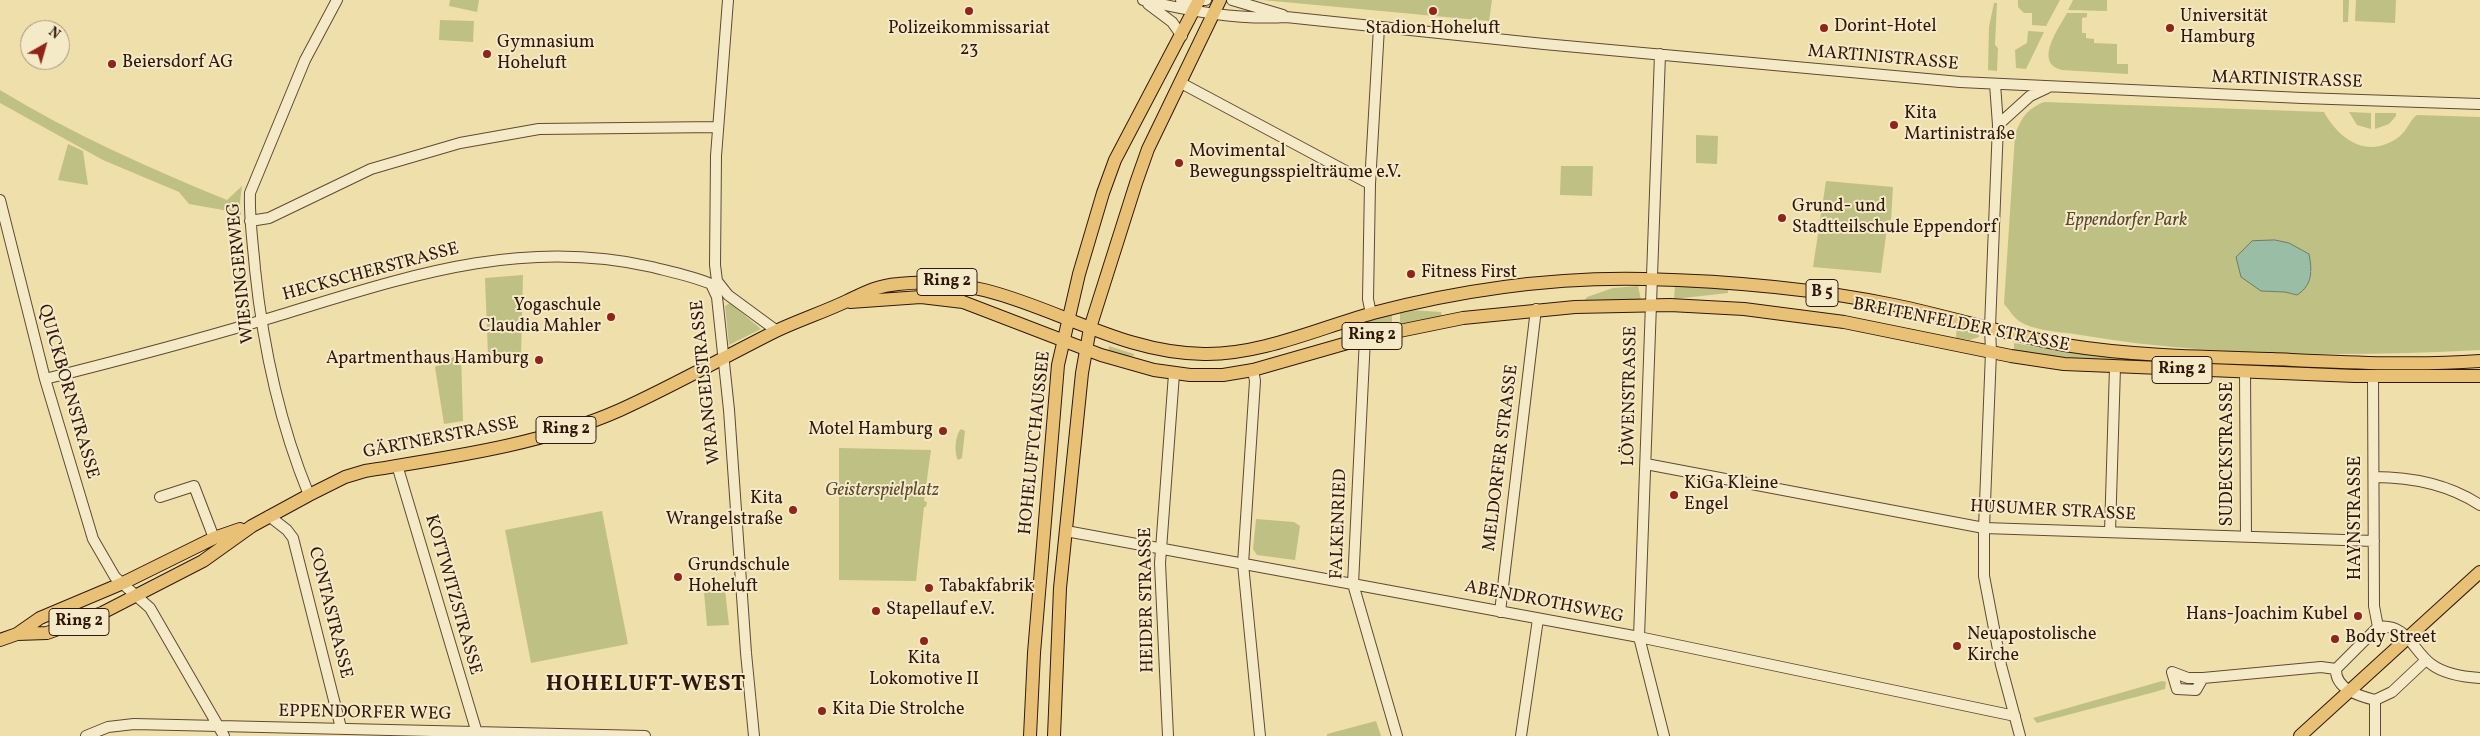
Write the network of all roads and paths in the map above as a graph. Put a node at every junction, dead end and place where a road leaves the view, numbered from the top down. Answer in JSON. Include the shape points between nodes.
{"nodes":[{"id":1,"x":336,"y":0,"type":"edge"},
{"id":2,"x":728,"y":0,"type":"edge"},
{"id":3,"x":1142,"y":0,"type":"edge"},
{"id":4,"x":1181,"y":0,"type":"edge"},
{"id":5,"x":1232,"y":0,"type":"edge"},
{"id":6,"x":1207,"y":5,"type":"edge"},
{"id":7,"x":1286,"y":17,"type":"junction"},
{"id":8,"x":1379,"y":27,"type":"junction"},
{"id":9,"x":1182,"y":36,"type":"junction"},
{"id":10,"x":1660,"y":54,"type":"junction"},
{"id":11,"x":1181,"y":83,"type":"junction"},
{"id":12,"x":1995,"y":84,"type":"junction"},
{"id":13,"x":2052,"y":87,"type":"junction"},
{"id":14,"x":2480,"y":104,"type":"edge"},
{"id":15,"x":1998,"y":125,"type":"junction"},
{"id":16,"x":718,"y":128,"type":"junction"},
{"id":17,"x":1370,"y":184,"type":"junction"},
{"id":18,"x":0,"y":200,"type":"edge"},
{"id":19,"x":250,"y":221,"type":"junction"},
{"id":20,"x":1651,"y":280,"type":"junction"},
{"id":21,"x":714,"y":282,"type":"junction"},
{"id":22,"x":845,"y":302,"type":"junction"},
{"id":23,"x":1649,"y":306,"type":"junction"},
{"id":24,"x":1536,"y":309,"type":"junction"},
{"id":25,"x":1371,"y":314,"type":"junction"},
{"id":26,"x":1069,"y":319,"type":"junction"},
{"id":27,"x":260,"y":321,"type":"junction"},
{"id":28,"x":1990,"y":327,"type":"junction"},
{"id":29,"x":1090,"y":328,"type":"junction"},
{"id":30,"x":777,"y":331,"type":"junction"},
{"id":31,"x":1365,"y":338,"type":"junction"},
{"id":32,"x":1064,"y":340,"type":"junction"},
{"id":33,"x":1087,"y":350,"type":"junction"},
{"id":34,"x":1991,"y":352,"type":"junction"},
{"id":35,"x":723,"y":359,"type":"junction"},
{"id":36,"x":2480,"y":361,"type":"edge"},
{"id":37,"x":2116,"y":367,"type":"junction"},
{"id":38,"x":1253,"y":370,"type":"junction"},
{"id":39,"x":2245,"y":372,"type":"junction"},
{"id":40,"x":1174,"y":374,"type":"junction"},
{"id":41,"x":2373,"y":376,"type":"junction"},
{"id":42,"x":2480,"y":376,"type":"edge"},
{"id":43,"x":45,"y":379,"type":"junction"},
{"id":44,"x":1646,"y":464,"type":"junction"},
{"id":45,"x":397,"y":465,"type":"junction"},
{"id":46,"x":2374,"y":477,"type":"junction"},
{"id":47,"x":308,"y":495,"type":"junction"},
{"id":48,"x":160,"y":497,"type":"dead end"},
{"id":49,"x":2480,"y":505,"type":"edge"},
{"id":50,"x":269,"y":516,"type":"junction"},
{"id":51,"x":252,"y":526,"type":"junction"},
{"id":52,"x":1984,"y":528,"type":"junction"},
{"id":53,"x":1066,"y":531,"type":"junction"},
{"id":54,"x":2110,"y":532,"type":"junction"},
{"id":55,"x":2246,"y":536,"type":"junction"},
{"id":56,"x":214,"y":538,"type":"junction"},
{"id":57,"x":2374,"y":541,"type":"junction"},
{"id":58,"x":1160,"y":550,"type":"junction"},
{"id":59,"x":1243,"y":564,"type":"junction"},
{"id":60,"x":2480,"y":572,"type":"edge"},
{"id":61,"x":123,"y":584,"type":"junction"},
{"id":62,"x":1353,"y":584,"type":"junction"},
{"id":63,"x":137,"y":596,"type":"junction"},
{"id":64,"x":1500,"y":612,"type":"junction"},
{"id":65,"x":1538,"y":619,"type":"junction"},
{"id":66,"x":2378,"y":627,"type":"junction"},
{"id":67,"x":17,"y":634,"type":"junction"},
{"id":68,"x":1639,"y":637,"type":"junction"},
{"id":69,"x":2407,"y":638,"type":"junction"},
{"id":70,"x":0,"y":640,"type":"edge"},
{"id":71,"x":2426,"y":660,"type":"junction"},
{"id":72,"x":2336,"y":669,"type":"junction"},
{"id":73,"x":2203,"y":678,"type":"dead end"},
{"id":74,"x":2480,"y":678,"type":"edge"},
{"id":75,"x":2348,"y":690,"type":"junction"},
{"id":76,"x":2376,"y":700,"type":"junction"},
{"id":77,"x":2015,"y":716,"type":"junction"},
{"id":78,"x":341,"y":728,"type":"junction"},
{"id":79,"x":222,"y":732,"type":"edge"},
{"id":80,"x":386,"y":733,"type":"edge"},
{"id":81,"x":477,"y":733,"type":"junction"},
{"id":82,"x":493,"y":735,"type":"edge"},
{"id":83,"x":86,"y":736,"type":"edge"},
{"id":84,"x":626,"y":736,"type":"edge"},
{"id":85,"x":645,"y":736,"type":"edge"},
{"id":86,"x":754,"y":736,"type":"edge"},
{"id":87,"x":1030,"y":736,"type":"edge"},
{"id":88,"x":1054,"y":736,"type":"edge"},
{"id":89,"x":1168,"y":736,"type":"edge"},
{"id":90,"x":1260,"y":736,"type":"edge"},
{"id":91,"x":1397,"y":736,"type":"edge"},
{"id":92,"x":1521,"y":736,"type":"edge"},
{"id":93,"x":1664,"y":736,"type":"edge"},
{"id":94,"x":2020,"y":736,"type":"edge"},
{"id":95,"x":2300,"y":736,"type":"edge"},
{"id":96,"x":2375,"y":736,"type":"edge"}],
"edges":[{"from":1,"to":19,"type":"street","name":"WIESINGERWEG","via":[[305,60],[254,181],[250,193]]},
{"from":2,"to":16,"type":"street","name":"WRANGELSTRASSE"},
{"from":3,"to":6,"type":"street"},
{"from":3,"to":9,"type":"street","via":[[1172,22]]},
{"from":4,"to":6,"type":"street"},
{"from":5,"to":7,"type":"street","name":"MARTINISTRASSE"},
{"from":6,"to":7,"type":"street","name":"MARTINISTRASSE","via":[[1263,18]]},
{"from":6,"to":9,"type":"main road","name":"HOHELUFTCHAUSSEE"},
{"from":6,"to":11,"type":"main road"},
{"from":7,"to":8,"type":"street","name":"MARTINISTRASSE"},
{"from":8,"to":10,"type":"street","name":"MARTINISTRASSE"},
{"from":8,"to":17,"type":"street"},
{"from":9,"to":26,"type":"main road","name":"HOHELUFTCHAUSSEE","via":[[1116,160],[1084,256]]},
{"from":10,"to":12,"type":"street","name":"MARTINISTRASSE","via":[[1851,74]]},
{"from":10,"to":20,"type":"street","name":"LÖWENSTRASSE"},
{"from":11,"to":17,"type":"street"},
{"from":11,"to":29,"type":"main road","via":[[1155,132],[1136,183]]},
{"from":12,"to":13,"type":"street","name":"MARTINISTRASSE"},
{"from":12,"to":15,"type":"street"},
{"from":13,"to":14,"type":"street","name":"MARTINISTRASSE"},
{"from":13,"to":15,"type":"street","via":[[2030,96]]},
{"from":15,"to":28,"type":"street"},
{"from":16,"to":19,"type":"street","via":[[539,129],[460,143],[371,169],[268,218]]},
{"from":16,"to":21,"type":"street","name":"WRANGELSTRASSE"},
{"from":17,"to":25,"type":"street","via":[[1368,299]]},
{"from":18,"to":43,"type":"street","name":"QUICKBORNSTRASSE"},
{"from":19,"to":27,"type":"street","name":"WIESINGERWEG"},
{"from":20,"to":23,"type":"street","name":"LÖWENSTRASSE"},
{"from":20,"to":25,"type":"main road","name":"BREITENFELDER STRASSE","number":"Ring 2","via":[[1537,284],[1462,294]]},
{"from":20,"to":28,"type":"main road","name":"BREITENFELDER STRASSE","number":"B 5","via":[[1802,289],[1894,305]]},
{"from":21,"to":27,"type":"street","name":"HECKSCHERSTRASSE","via":[[621,260],[564,255],[506,258],[457,265]]},
{"from":21,"to":30,"type":"street"},
{"from":21,"to":35,"type":"street","name":"WRANGELSTRASSE"},
{"from":22,"to":26,"type":"main road","name":"GÄRTNERSTRASSE","number":"Ring 2","via":[[873,288],[899,283],[944,282],[994,291]]},
{"from":22,"to":30,"type":"main road","name":"GÄRTNERSTRASSE","number":"Ring 2"},
{"from":22,"to":32,"type":"main road","name":"GÄRTNERSTRASSE","number":"Ring 2","via":[[921,297],[946,299]]},
{"from":23,"to":24,"type":"main road","name":"BREITENFELDER STRASSE","number":"Ring 2"},
{"from":23,"to":34,"type":"main road","name":"BREITENFELDER STRASSE","number":"Ring 2","via":[[1777,312],[1875,327]]},
{"from":23,"to":44,"type":"street","name":"LÖWENSTRASSE"},
{"from":24,"to":31,"type":"main road","name":"BREITENFELDER STRASSE","number":"Ring 2","via":[[1463,318]]},
{"from":24,"to":64,"type":"street","name":"MELDORFER STRASSE"},
{"from":25,"to":29,"type":"main road","name":"BREITENFELDER STRASSE","number":"Ring 2","via":[[1269,344],[1212,354],[1167,350]]},
{"from":26,"to":29,"type":"main road","name":"GÄRTNERSTRASSE","number":"Ring 2"},
{"from":26,"to":32,"type":"main road","name":"HOHELUFTCHAUSSEE"},
{"from":27,"to":43,"type":"street","name":"HECKSCHERSTRASSE"},
{"from":27,"to":47,"type":"street","name":"WIESINGERWEG","via":[[273,384]]},
{"from":28,"to":34,"type":"street"},
{"from":28,"to":36,"type":"main road","name":"BREITENFELDER STRASSE","number":"B 5","via":[[2057,343],[2120,352],[2408,364]]},
{"from":29,"to":33,"type":"main road"},
{"from":30,"to":35,"type":"main road","name":"GÄRTNERSTRASSE","number":"Ring 2"},
{"from":31,"to":38,"type":"main road","name":"BREITENFELDER STRASSE","number":"Ring 2"},
{"from":31,"to":62,"type":"street","name":"FALKENRIED"},
{"from":32,"to":33,"type":"main road","name":"GÄRTNERSTRASSE","number":"Ring 2"},
{"from":32,"to":87,"type":"main road","name":"HOHELUFTCHAUSSEE","via":[[1058,366],[1049,461]]},
{"from":33,"to":40,"type":"main road","name":"BREITENFELDER STRASSE","number":"Ring 2"},
{"from":33,"to":53,"type":"main road","via":[[1081,380]]},
{"from":34,"to":37,"type":"main road","name":"BREITENFELDER STRASSE","number":"Ring 2","via":[[2064,364]]},
{"from":34,"to":52,"type":"street"},
{"from":35,"to":45,"type":"main road","name":"GÄRTNERSTRASSE","number":"Ring 2","via":[[651,396],[583,425],[491,448]]},
{"from":35,"to":86,"type":"street","name":"WRANGELSTRASSE"},
{"from":37,"to":39,"type":"main road","name":"BREITENFELDER STRASSE","number":"Ring 2"},
{"from":37,"to":54,"type":"street"},
{"from":38,"to":40,"type":"main road","name":"BREITENFELDER STRASSE","number":"Ring 2","via":[[1206,376]]},
{"from":38,"to":59,"type":"street","via":[[1255,381]]},
{"from":39,"to":41,"type":"main road","name":"BREITENFELDER STRASSE","number":"Ring 2"},
{"from":39,"to":55,"type":"street","name":"SUDECKSTRASSE"},
{"from":40,"to":58,"type":"street","name":"HEIDER STRASSE"},
{"from":41,"to":42,"type":"main road","name":"BREITENFELDER STRASSE","number":"Ring 2"},
{"from":41,"to":46,"type":"street","name":"HAYNSTRASSE"},
{"from":43,"to":61,"type":"street","name":"QUICKBORNSTRASSE","via":[[90,531],[108,568]]},
{"from":44,"to":52,"type":"street","name":"HUSUMER STRASSE"},
{"from":44,"to":68,"type":"street","name":"LÖWENSTRASSE"},
{"from":45,"to":47,"type":"main road","name":"GÄRTNERSTRASSE","number":"Ring 2","via":[[345,478]]},
{"from":45,"to":81,"type":"street","name":"KOTTWITZSTRASSE"},
{"from":46,"to":49,"type":"street","via":[[2432,483]]},
{"from":46,"to":57,"type":"street","name":"HAYNSTRASSE"},
{"from":47,"to":50,"type":"main road","name":"GÄRTNERSTRASSE","number":"Ring 2"},
{"from":48,"to":56,"type":"street","via":[[194,486]]},
{"from":50,"to":51,"type":"main road","name":"GÄRTNERSTRASSE","number":"Ring 2"},
{"from":50,"to":78,"type":"street","name":"CONTASTRASSE","via":[[293,538]]},
{"from":51,"to":56,"type":"main road","name":"GÄRTNERSTRASSE","number":"Ring 2"},
{"from":51,"to":63,"type":"main road","name":"GÄRTNERSTRASSE","number":"Ring 2","via":[[203,561]]},
{"from":52,"to":54,"type":"street","name":"HUSUMER STRASSE"},
{"from":52,"to":77,"type":"street","via":[[1984,576],[2001,665]]},
{"from":53,"to":58,"type":"street","name":"ABENDROTHSWEG"},
{"from":53,"to":88,"type":"main road","via":[[1060,588]]},
{"from":54,"to":55,"type":"street","name":"HUSUMER STRASSE"},
{"from":55,"to":57,"type":"street","name":"HUSUMER STRASSE"},
{"from":56,"to":61,"type":"main road","name":"GÄRTNERSTRASSE","number":"Ring 2"},
{"from":57,"to":66,"type":"street","name":"HAYNSTRASSE","via":[[2374,606]]},
{"from":58,"to":59,"type":"street","name":"ABENDROTHSWEG"},
{"from":58,"to":89,"type":"street","name":"HEIDER STRASSE"},
{"from":59,"to":62,"type":"street","name":"ABENDROTHSWEG"},
{"from":59,"to":90,"type":"street"},
{"from":60,"to":69,"type":"main road"},
{"from":61,"to":63,"type":"street","name":"QUICKBORNSTRASSE"},
{"from":61,"to":67,"type":"main road","name":"GÄRTNERSTRASSE","number":"Ring 2","via":[[40,618]]},
{"from":62,"to":64,"type":"street","name":"ABENDROTHSWEG"},
{"from":62,"to":91,"type":"street","name":"FALKENRIED"},
{"from":63,"to":67,"type":"main road","name":"GÄRTNERSTRASSE","number":"Ring 2","via":[[47,633]]},
{"from":63,"to":79,"type":"street","name":"QUICKBORNSTRASSE","via":[[150,608]]},
{"from":64,"to":65,"type":"street","name":"ABENDROTHSWEG"},
{"from":65,"to":68,"type":"street","name":"ABENDROTHSWEG"},
{"from":65,"to":92,"type":"street"},
{"from":66,"to":69,"type":"street","via":[[2396,629]]},
{"from":66,"to":72,"type":"street"},
{"from":67,"to":70,"type":"main road","name":"GÄRTNERSTRASSE","number":"Ring 2"},
{"from":68,"to":77,"type":"street","name":"ABENDROTHSWEG"},
{"from":68,"to":93,"type":"street","name":"LÖWENSTRASSE"},
{"from":69,"to":71,"type":"street"},
{"from":69,"to":75,"type":"main road"},
{"from":71,"to":74,"type":"street","via":[[2441,670]]},
{"from":71,"to":76,"type":"street","via":[[2392,692]]},
{"from":72,"to":73,"type":"street","via":[[2322,666]]},
{"from":72,"to":75,"type":"street","via":[[2339,680]]},
{"from":75,"to":76,"type":"street"},
{"from":75,"to":95,"type":"main road"},
{"from":76,"to":96,"type":"street"},
{"from":77,"to":94,"type":"street"},
{"from":78,"to":79,"type":"street","name":"EPPENDORFER WEG"},
{"from":78,"to":80,"type":"street","name":"EPPENDORFER WEG"},
{"from":79,"to":83,"type":"street","name":"EPPENDORFER WEG","via":[[134,724],[108,727]]},
{"from":80,"to":81,"type":"street","name":"EPPENDORFER WEG"},
{"from":81,"to":82,"type":"street","name":"EPPENDORFER WEG"},
{"from":82,"to":84,"type":"street","name":"EPPENDORFER WEG"},
{"from":84,"to":85,"type":"street","name":"EPPENDORFER WEG"}]}
